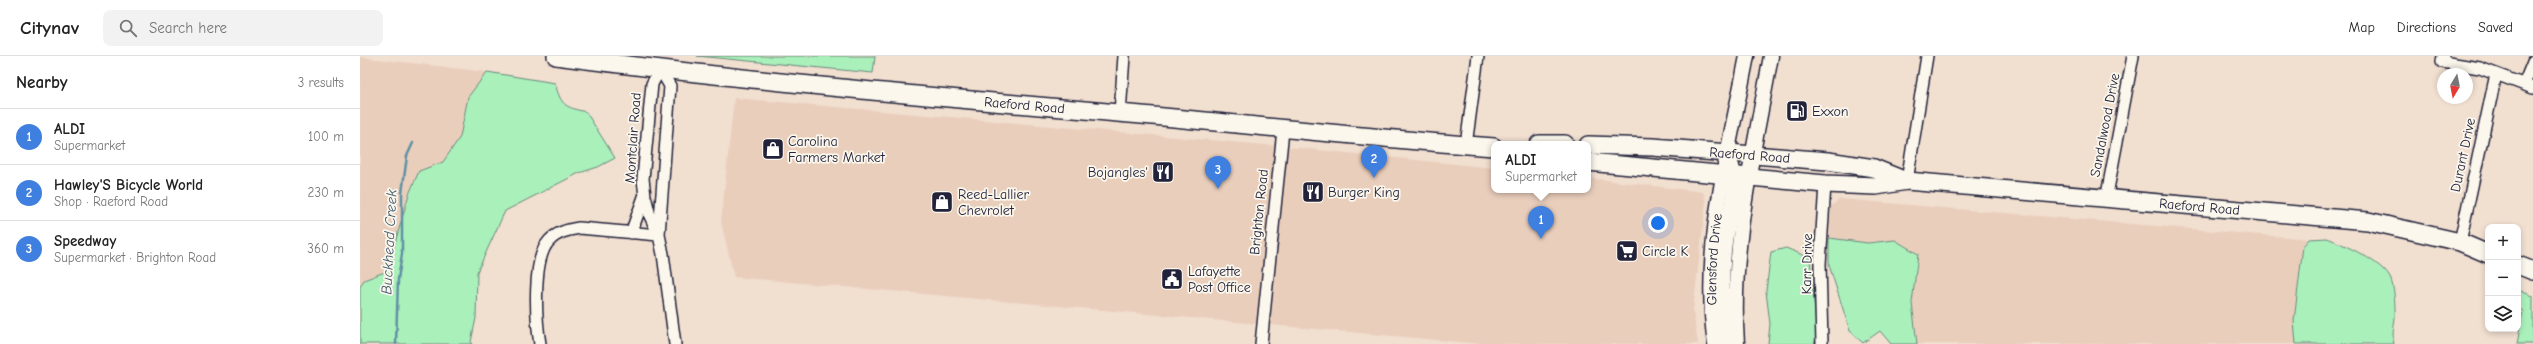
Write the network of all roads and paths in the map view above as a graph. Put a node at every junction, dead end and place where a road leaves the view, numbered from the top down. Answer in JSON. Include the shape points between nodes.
{"nodes":[{"id":1,"x":556,"y":56,"type":"edge"},
{"id":2,"x":1124,"y":56,"type":"edge"},
{"id":3,"x":1478,"y":56,"type":"edge"},
{"id":4,"x":1747,"y":56,"type":"edge"},
{"id":5,"x":1771,"y":56,"type":"edge"},
{"id":6,"x":1927,"y":56,"type":"edge"},
{"id":7,"x":2133,"y":56,"type":"edge"},
{"id":8,"x":2443,"y":56,"type":"edge"},
{"id":9,"x":2533,"y":62,"type":"edge"},
{"id":10,"x":660,"y":68,"type":"junction"},
{"id":11,"x":2496,"y":74,"type":"junction"},
{"id":12,"x":2528,"y":86,"type":"edge"},
{"id":13,"x":1120,"y":113,"type":"junction"},
{"id":14,"x":1283,"y":130,"type":"junction"},
{"id":15,"x":1466,"y":145,"type":"junction"},
{"id":16,"x":1591,"y":145,"type":"edge"},
{"id":17,"x":1491,"y":147,"type":"edge"},
{"id":18,"x":1728,"y":153,"type":"junction"},
{"id":19,"x":1753,"y":155,"type":"junction"},
{"id":20,"x":1591,"y":162,"type":"edge"},
{"id":21,"x":1736,"y":177,"type":"junction"},
{"id":22,"x":1908,"y":181,"type":"junction"},
{"id":23,"x":1825,"y":184,"type":"junction"},
{"id":24,"x":645,"y":196,"type":"junction"},
{"id":25,"x":2106,"y":200,"type":"junction"},
{"id":26,"x":631,"y":233,"type":"junction"},
{"id":27,"x":659,"y":235,"type":"junction"},
{"id":28,"x":2460,"y":242,"type":"junction"},
{"id":29,"x":2485,"y":253,"type":"edge"},
{"id":30,"x":2521,"y":266,"type":"edge"},
{"id":31,"x":2533,"y":272,"type":"edge"},
{"id":32,"x":1825,"y":343,"type":"edge"},
{"id":33,"x":540,"y":344,"type":"edge"},
{"id":34,"x":676,"y":344,"type":"edge"},
{"id":35,"x":1261,"y":344,"type":"edge"},
{"id":36,"x":1715,"y":344,"type":"edge"},
{"id":37,"x":1728,"y":344,"type":"edge"},
{"id":38,"x":1737,"y":344,"type":"edge"}],
"edges":[{"from":1,"to":10,"type":"highway","name":"Raeford Road"},
{"from":2,"to":13,"type":"street"},
{"from":3,"to":15,"type":"street"},
{"from":4,"to":18,"type":"main road"},
{"from":5,"to":19,"type":"main road"},
{"from":6,"to":22,"type":"street"},
{"from":7,"to":25,"type":"street","name":"Sandalwood Drive"},
{"from":8,"to":11,"type":"street","via":[[2442,62]]},
{"from":9,"to":12,"type":"street"},
{"from":10,"to":13,"type":"highway","name":"Raeford Road","via":[[855,90]]},
{"from":10,"to":24,"type":"street","name":"Montclair Road","via":[[652,84],[643,179]]},
{"from":10,"to":27,"type":"street","name":"Montclair Road","via":[[670,86]]},
{"from":11,"to":12,"type":"street"},
{"from":11,"to":28,"type":"street","name":"Durant Drive"},
{"from":13,"to":14,"type":"highway","name":"Raeford Road"},
{"from":14,"to":15,"type":"highway","name":"Raeford Road"},
{"from":14,"to":35,"type":"street","name":"Brighton Road"},
{"from":15,"to":17,"type":"highway","name":"Raeford Road"},
{"from":16,"to":18,"type":"highway","name":"Raeford Road"},
{"from":18,"to":19,"type":"highway","name":"Raeford Road"},
{"from":18,"to":21,"type":"main road"},
{"from":19,"to":21,"type":"main road"},
{"from":19,"to":22,"type":"highway","name":"Raeford Road","via":[[1828,161],[1874,168]]},
{"from":20,"to":21,"type":"highway","name":"Raeford Road"},
{"from":21,"to":23,"type":"highway","name":"Raeford Road"},
{"from":21,"to":36,"type":"main road","name":"Glensford Drive","via":[[1712,254],[1711,300]]},
{"from":21,"to":37,"type":"main road","via":[[1725,242],[1722,282]]},
{"from":21,"to":38,"type":"main road","name":"Glensford Drive"},
{"from":22,"to":23,"type":"highway","name":"Raeford Road","via":[[1876,186]]},
{"from":22,"to":25,"type":"highway","name":"Raeford Road"},
{"from":23,"to":32,"type":"street","name":"Karr Drive","via":[[1820,264]]},
{"from":24,"to":26,"type":"street"},
{"from":24,"to":27,"type":"street","name":"Montclair Road","via":[[650,216]]},
{"from":25,"to":28,"type":"highway","name":"Raeford Road","via":[[2363,220]]},
{"from":26,"to":27,"type":"street"},
{"from":26,"to":33,"type":"street","via":[[579,228],[561,232],[548,242],[539,261]]},
{"from":27,"to":34,"type":"street","name":"Montclair Road"},
{"from":28,"to":29,"type":"highway","name":"Raeford Road"},
{"from":30,"to":31,"type":"highway"}]}
